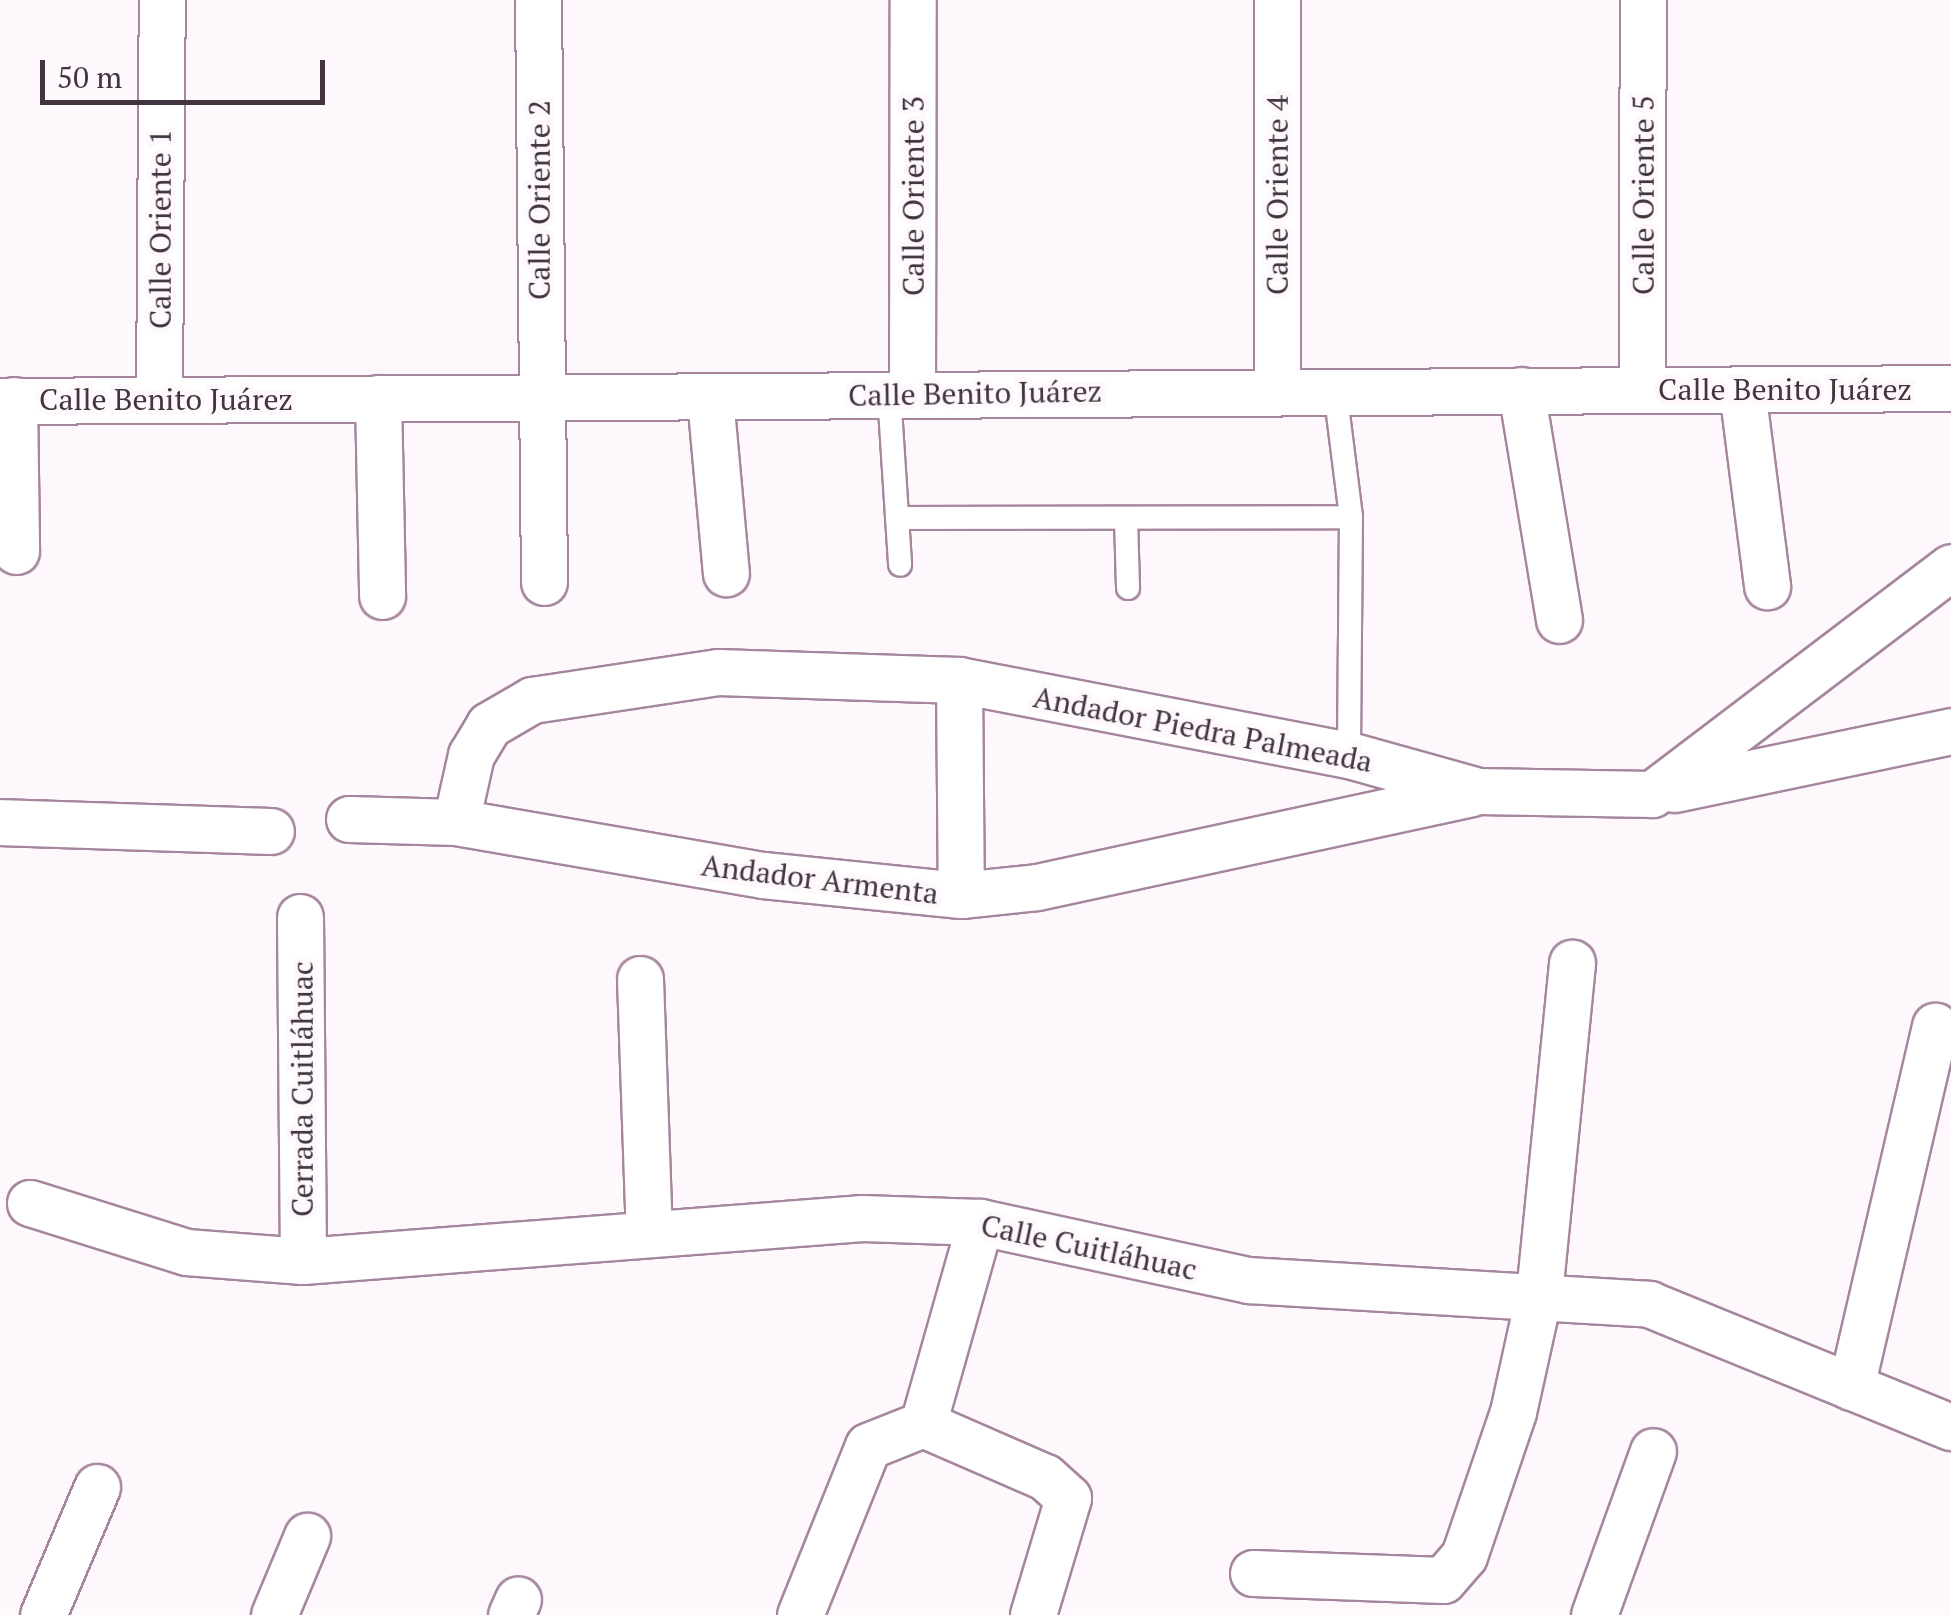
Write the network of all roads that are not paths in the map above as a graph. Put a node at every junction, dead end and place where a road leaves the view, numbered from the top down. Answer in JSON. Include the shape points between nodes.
{"nodes":[{"id":1,"x":162,"y":0,"type":"edge"},
{"id":2,"x":538,"y":0,"type":"edge"},
{"id":3,"x":913,"y":0,"type":"edge"},
{"id":4,"x":1278,"y":0,"type":"edge"},
{"id":5,"x":1644,"y":0,"type":"edge"},
{"id":6,"x":1277,"y":390,"type":"junction"},
{"id":7,"x":1335,"y":390,"type":"junction"},
{"id":8,"x":1521,"y":390,"type":"junction"},
{"id":9,"x":1642,"y":390,"type":"junction"},
{"id":10,"x":1742,"y":390,"type":"junction"},
{"id":11,"x":1950,"y":392,"type":"edge"},
{"id":12,"x":901,"y":393,"type":"junction"},
{"id":13,"x":159,"y":398,"type":"junction"},
{"id":14,"x":378,"y":398,"type":"junction"},
{"id":15,"x":710,"y":398,"type":"junction"},
{"id":16,"x":7,"y":400,"type":"edge"},
{"id":17,"x":539,"y":400,"type":"junction"},
{"id":18,"x":1351,"y":517,"type":"junction"},
{"id":19,"x":897,"y":518,"type":"junction"},
{"id":20,"x":1126,"y":518,"type":"junction"},
{"id":21,"x":16,"y":552,"type":"dead end"},
{"id":22,"x":900,"y":565,"type":"dead end"},
{"id":23,"x":1951,"y":567,"type":"edge"},
{"id":24,"x":726,"y":573,"type":"dead end"},
{"id":25,"x":544,"y":582,"type":"dead end"},
{"id":26,"x":1767,"y":586,"type":"dead end"},
{"id":27,"x":1128,"y":588,"type":"dead end"},
{"id":28,"x":382,"y":596,"type":"dead end"},
{"id":29,"x":1559,"y":620,"type":"dead end"},
{"id":30,"x":960,"y":680,"type":"junction"},
{"id":31,"x":1951,"y":731,"type":"edge"},
{"id":32,"x":1349,"y":756,"type":"junction"},
{"id":33,"x":1478,"y":792,"type":"junction"},
{"id":34,"x":1652,"y":794,"type":"junction"},
{"id":35,"x":349,"y":818,"type":"dead end"},
{"id":36,"x":0,"y":822,"type":"edge"},
{"id":37,"x":456,"y":822,"type":"junction"},
{"id":38,"x":271,"y":830,"type":"dead end"},
{"id":39,"x":961,"y":895,"type":"junction"},
{"id":40,"x":300,"y":917,"type":"dead end"},
{"id":41,"x":1572,"y":963,"type":"dead end"},
{"id":42,"x":640,"y":979,"type":"dead end"},
{"id":43,"x":1935,"y":1026,"type":"dead end"},
{"id":44,"x":30,"y":1203,"type":"dead end"},
{"id":45,"x":980,"y":1222,"type":"junction"},
{"id":46,"x":649,"y":1232,"type":"junction"},
{"id":47,"x":303,"y":1262,"type":"junction"},
{"id":48,"x":1539,"y":1294,"type":"junction"},
{"id":49,"x":1851,"y":1386,"type":"junction"},
{"id":50,"x":923,"y":1424,"type":"junction"},
{"id":51,"x":1951,"y":1427,"type":"edge"},
{"id":52,"x":1654,"y":1451,"type":"dead end"},
{"id":53,"x":98,"y":1487,"type":"dead end"},
{"id":54,"x":308,"y":1536,"type":"dead end"},
{"id":55,"x":1253,"y":1573,"type":"dead end"},
{"id":56,"x":43,"y":1615,"type":"edge"},
{"id":57,"x":274,"y":1615,"type":"edge"},
{"id":58,"x":800,"y":1615,"type":"edge"},
{"id":59,"x":1033,"y":1615,"type":"edge"},
{"id":60,"x":1594,"y":1615,"type":"edge"}],
"edges":[{"from":1,"to":13,"type":"street","name":"Calle Oriente 1"},
{"from":2,"to":17,"type":"street","name":"Calle Oriente 2"},
{"from":3,"to":12,"type":"street","name":"Calle Oriente 3"},
{"from":4,"to":6,"type":"street","name":"Calle Oriente 4"},
{"from":5,"to":9,"type":"street","name":"Calle Oriente 5"},
{"from":6,"to":7,"type":"street","name":"Calle Benito Juárez"},
{"from":6,"to":12,"type":"street","name":"Calle Benito Juárez"},
{"from":7,"to":8,"type":"street","name":"Calle Benito Juárez"},
{"from":7,"to":18,"type":"lane"},
{"from":8,"to":9,"type":"street","name":"Calle Benito Juárez"},
{"from":8,"to":29,"type":"street"},
{"from":9,"to":10,"type":"street","name":"Calle Benito Juárez"},
{"from":10,"to":11,"type":"street","name":"Calle Benito Juárez"},
{"from":10,"to":26,"type":"street"},
{"from":12,"to":15,"type":"street","name":"Calle Benito Juárez"},
{"from":12,"to":19,"type":"lane"},
{"from":13,"to":14,"type":"street","name":"Calle Benito Juárez"},
{"from":13,"to":16,"type":"street","name":"Calle Benito Juárez"},
{"from":14,"to":17,"type":"street","name":"Calle Benito Juárez"},
{"from":14,"to":28,"type":"street"},
{"from":15,"to":17,"type":"street","name":"Calle Benito Juárez"},
{"from":15,"to":24,"type":"street"},
{"from":16,"to":21,"type":"street"},
{"from":17,"to":25,"type":"street","name":"Calle Oriente 2"},
{"from":18,"to":20,"type":"lane"},
{"from":18,"to":32,"type":"lane"},
{"from":19,"to":20,"type":"lane"},
{"from":19,"to":22,"type":"lane"},
{"from":20,"to":27,"type":"lane"},
{"from":23,"to":34,"type":"street"},
{"from":30,"to":32,"type":"street","name":"Andador Piedra Palmeada"},
{"from":30,"to":37,"type":"street","name":"Andador Piedra Palmeada","via":[[718,672],[532,700],[489,725],[470,755]]},
{"from":30,"to":39,"type":"street"},
{"from":31,"to":34,"type":"street","name":"Andador Piedra Palmeada"},
{"from":32,"to":33,"type":"street","name":"Andador Piedra Palmeada"},
{"from":33,"to":34,"type":"street","name":"Andador Piedra Palmeada"},
{"from":33,"to":39,"type":"street","name":"Andador Armenta","via":[[1037,888]]},
{"from":35,"to":37,"type":"street","name":"Andador Armenta"},
{"from":36,"to":38,"type":"street"},
{"from":37,"to":39,"type":"street","name":"Andador Armenta","via":[[763,876]]},
{"from":40,"to":47,"type":"street","name":"Cerrada Cuitláhuac"},
{"from":41,"to":48,"type":"street"},
{"from":42,"to":46,"type":"street"},
{"from":43,"to":49,"type":"street"},
{"from":44,"to":47,"type":"street","name":"Calle Cuitláhuac","via":[[186,1252]]},
{"from":45,"to":46,"type":"street","name":"Calle Cuitláhuac","via":[[862,1218]]},
{"from":45,"to":48,"type":"street","name":"Calle Cuitláhuac","via":[[1249,1280]]},
{"from":45,"to":50,"type":"street"},
{"from":46,"to":47,"type":"street","name":"Calle Cuitláhuac"},
{"from":48,"to":49,"type":"street","name":"Calle Cuitláhuac","via":[[1649,1304]]},
{"from":48,"to":55,"type":"street","via":[[1513,1412],[1464,1556],[1443,1580]]},
{"from":49,"to":51,"type":"street","name":"Calle Cuitláhuac"},
{"from":50,"to":58,"type":"street","via":[[868,1446]]},
{"from":50,"to":59,"type":"street","via":[[1044,1478],[1068,1498]]},
{"from":52,"to":60,"type":"street"},
{"from":53,"to":56,"type":"street"},
{"from":54,"to":57,"type":"street"}]}
